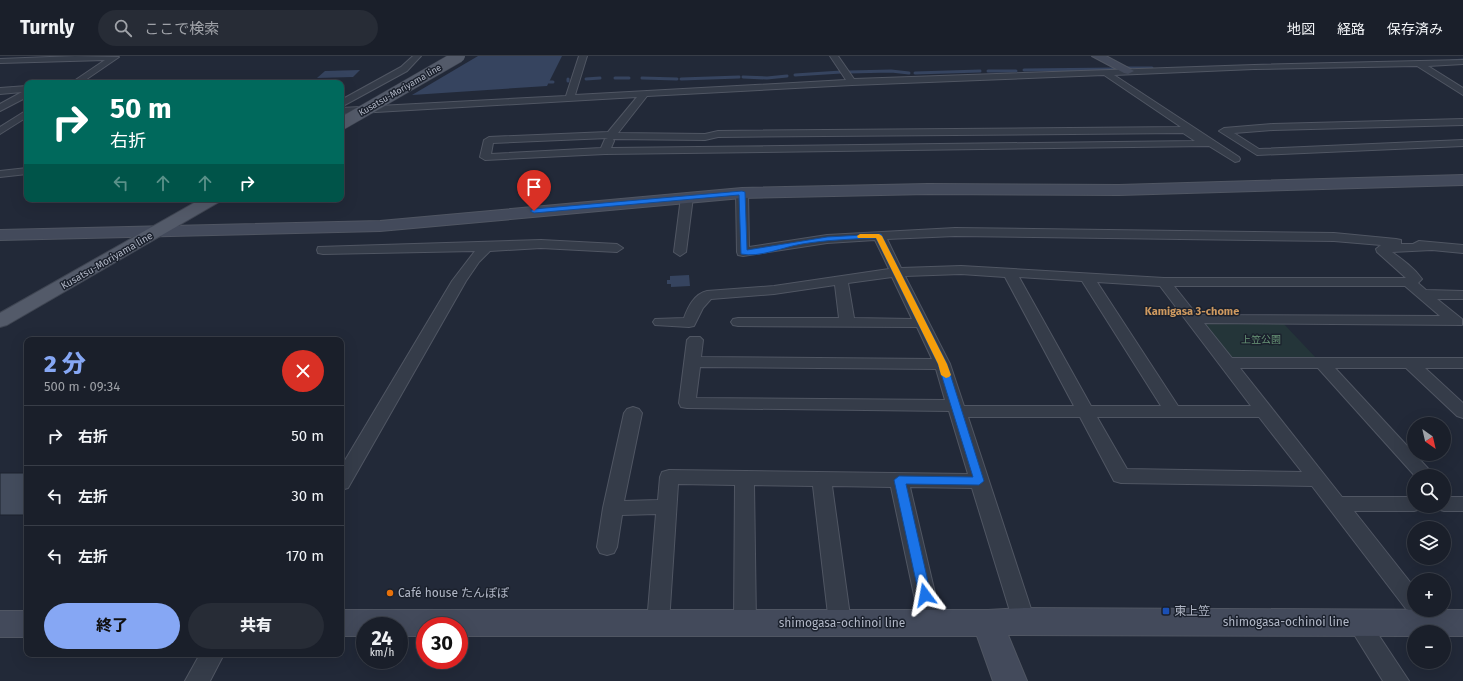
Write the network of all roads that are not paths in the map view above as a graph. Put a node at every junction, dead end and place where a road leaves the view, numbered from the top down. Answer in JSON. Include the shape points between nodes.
{"nodes":[{"id":1,"x":116,"y":56,"type":"edge"},
{"id":2,"x":417,"y":56,"type":"edge"},
{"id":3,"x":447,"y":56,"type":"edge"},
{"id":4,"x":459,"y":56,"type":"edge"},
{"id":5,"x":583,"y":56,"type":"edge"},
{"id":6,"x":834,"y":56,"type":"edge"},
{"id":7,"x":1097,"y":56,"type":"edge"},
{"id":8,"x":1402,"y":56,"type":"edge"},
{"id":9,"x":0,"y":61,"type":"edge"},
{"id":10,"x":1463,"y":62,"type":"edge"},
{"id":11,"x":1420,"y":64,"type":"junction"},
{"id":12,"x":1128,"y":71,"type":"junction"},
{"id":13,"x":1106,"y":73,"type":"junction"},
{"id":14,"x":80,"y":80,"type":"edge"},
{"id":15,"x":852,"y":82,"type":"junction"},
{"id":16,"x":24,"y":89,"type":"edge"},
{"id":17,"x":1,"y":91,"type":"edge"},
{"id":18,"x":1463,"y":92,"type":"edge"},
{"id":19,"x":643,"y":95,"type":"junction"},
{"id":20,"x":24,"y":96,"type":"edge"},
{"id":21,"x":569,"y":99,"type":"junction"},
{"id":22,"x":344,"y":102,"type":"edge"},
{"id":23,"x":0,"y":108,"type":"edge"},
{"id":24,"x":344,"y":111,"type":"edge"},
{"id":25,"x":344,"y":113,"type":"edge"},
{"id":26,"x":24,"y":114,"type":"edge"},
{"id":27,"x":344,"y":122,"type":"edge"},
{"id":28,"x":1463,"y":122,"type":"edge"},
{"id":29,"x":5,"y":124,"type":"edge"},
{"id":30,"x":1189,"y":130,"type":"junction"},
{"id":31,"x":0,"y":131,"type":"edge"},
{"id":32,"x":1049,"y":132,"type":"junction"},
{"id":33,"x":905,"y":133,"type":"junction"},
{"id":34,"x":759,"y":134,"type":"junction"},
{"id":35,"x":611,"y":135,"type":"junction"},
{"id":36,"x":1463,"y":143,"type":"edge"},
{"id":37,"x":1065,"y":146,"type":"junction"},
{"id":38,"x":762,"y":148,"type":"junction"},
{"id":39,"x":913,"y":148,"type":"junction"},
{"id":40,"x":605,"y":151,"type":"junction"},
{"id":41,"x":1235,"y":159,"type":"dead end"},
{"id":42,"x":24,"y":171,"type":"edge"},
{"id":43,"x":0,"y":174,"type":"edge"},
{"id":44,"x":1463,"y":180,"type":"edge"},
{"id":45,"x":742,"y":192,"type":"junction"},
{"id":46,"x":687,"y":197,"type":"junction"},
{"id":47,"x":189,"y":202,"type":"edge"},
{"id":48,"x":208,"y":202,"type":"edge"},
{"id":49,"x":157,"y":232,"type":"junction"},
{"id":50,"x":132,"y":233,"type":"junction"},
{"id":51,"x":0,"y":235,"type":"edge"},
{"id":52,"x":879,"y":236,"type":"junction"},
{"id":53,"x":486,"y":247,"type":"junction"},
{"id":54,"x":1428,"y":247,"type":"junction"},
{"id":55,"x":617,"y":248,"type":"dead end"},
{"id":56,"x":1463,"y":249,"type":"edge"},
{"id":57,"x":323,"y":250,"type":"dead end"},
{"id":58,"x":680,"y":252,"type":"dead end"},
{"id":59,"x":897,"y":272,"type":"junction"},
{"id":60,"x":1010,"y":274,"type":"junction"},
{"id":61,"x":1087,"y":278,"type":"junction"},
{"id":62,"x":841,"y":280,"type":"junction"},
{"id":63,"x":1164,"y":282,"type":"junction"},
{"id":64,"x":1408,"y":282,"type":"junction"},
{"id":65,"x":1424,"y":294,"type":"junction"},
{"id":66,"x":1463,"y":295,"type":"edge"},
{"id":67,"x":0,"y":309,"type":"edge"},
{"id":68,"x":1192,"y":319,"type":"junction"},
{"id":69,"x":0,"y":321,"type":"edge"},
{"id":70,"x":660,"y":322,"type":"dead end"},
{"id":71,"x":738,"y":322,"type":"dead end"},
{"id":72,"x":847,"y":323,"type":"junction"},
{"id":73,"x":922,"y":323,"type":"junction"},
{"id":74,"x":1459,"y":324,"type":"edge"},
{"id":75,"x":696,"y":340,"type":"dead end"},
{"id":76,"x":692,"y":362,"type":"junction"},
{"id":77,"x":1226,"y":363,"type":"junction"},
{"id":78,"x":1322,"y":363,"type":"junction"},
{"id":79,"x":1410,"y":363,"type":"junction"},
{"id":80,"x":1463,"y":363,"type":"edge"},
{"id":81,"x":942,"y":364,"type":"junction"},
{"id":82,"x":956,"y":409,"type":"junction"},
{"id":83,"x":1264,"y":411,"type":"junction"},
{"id":84,"x":1085,"y":412,"type":"junction"},
{"id":85,"x":1173,"y":412,"type":"junction"},
{"id":86,"x":1463,"y":412,"type":"edge"},
{"id":87,"x":633,"y":413,"type":"dead end"},
{"id":88,"x":1420,"y":469,"type":"edge"},
{"id":89,"x":344,"y":478,"type":"edge"},
{"id":90,"x":744,"y":479,"type":"junction"},
{"id":91,"x":822,"y":479,"type":"junction"},
{"id":92,"x":1317,"y":479,"type":"junction"},
{"id":93,"x":899,"y":480,"type":"junction"},
{"id":94,"x":979,"y":481,"type":"junction"},
{"id":95,"x":1337,"y":504,"type":"junction"},
{"id":96,"x":1407,"y":504,"type":"edge"},
{"id":97,"x":667,"y":507,"type":"junction"},
{"id":98,"x":613,"y":508,"type":"junction"},
{"id":99,"x":607,"y":547,"type":"dead end"},
{"id":100,"x":1407,"y":594,"type":"edge"},
{"id":101,"x":1407,"y":614,"type":"edge"},
{"id":102,"x":1440,"y":617,"type":"edge"},
{"id":103,"x":1024,"y":621,"type":"junction"},
{"id":104,"x":344,"y":623,"type":"edge"},
{"id":105,"x":658,"y":623,"type":"junction"},
{"id":106,"x":745,"y":623,"type":"junction"},
{"id":107,"x":840,"y":623,"type":"junction"},
{"id":108,"x":932,"y":623,"type":"junction"},
{"id":109,"x":988,"y":623,"type":"junction"},
{"id":110,"x":1358,"y":623,"type":"junction"},
{"id":111,"x":1463,"y":623,"type":"edge"},
{"id":112,"x":0,"y":624,"type":"edge"},
{"id":113,"x":24,"y":624,"type":"edge"},
{"id":114,"x":210,"y":657,"type":"edge"},
{"id":115,"x":197,"y":681,"type":"edge"},
{"id":116,"x":1010,"y":681,"type":"edge"},
{"id":117,"x":1397,"y":681,"type":"edge"}],
"edges":[{"from":1,"to":9,"type":"street"},
{"from":1,"to":14,"type":"street"},
{"from":2,"to":22,"type":"street","via":[[404,68]]},
{"from":3,"to":25,"type":"main road","name":"Kusatsu-Moriyama line"},
{"from":4,"to":27,"type":"main road","name":"Kusatsu-Moriyama line","bridge":true},
{"from":5,"to":21,"type":"street"},
{"from":6,"to":15,"type":"street"},
{"from":7,"to":12,"type":"street"},
{"from":8,"to":11,"type":"street"},
{"from":10,"to":11,"type":"street"},
{"from":11,"to":12,"type":"street"},
{"from":11,"to":18,"type":"street"},
{"from":12,"to":13,"type":"street"},
{"from":13,"to":15,"type":"street"},
{"from":13,"to":30,"type":"street"},
{"from":15,"to":19,"type":"street"},
{"from":16,"to":17,"type":"street"},
{"from":19,"to":21,"type":"street"},
{"from":19,"to":35,"type":"street"},
{"from":20,"to":23,"type":"street"},
{"from":21,"to":24,"type":"street"},
{"from":26,"to":29,"type":"street"},
{"from":28,"to":36,"type":"street","via":[[1224,131],[1257,152]]},
{"from":29,"to":31,"type":"street"},
{"from":30,"to":32,"type":"street"},
{"from":30,"to":37,"type":"street","via":[[1206,144]]},
{"from":30,"to":41,"type":"street"},
{"from":32,"to":33,"type":"street"},
{"from":32,"to":37,"type":"street"},
{"from":33,"to":34,"type":"street"},
{"from":33,"to":39,"type":"street"},
{"from":34,"to":35,"type":"street","via":[[718,134],[705,137]]},
{"from":34,"to":38,"type":"street"},
{"from":35,"to":40,"type":"street"},
{"from":35,"to":40,"type":"street","via":[[489,140],[485,157]]},
{"from":37,"to":39,"type":"street"},
{"from":38,"to":39,"type":"street"},
{"from":38,"to":40,"type":"street"},
{"from":42,"to":43,"type":"street"},
{"from":44,"to":45,"type":"street","via":[[1201,189]]},
{"from":45,"to":46,"type":"street"},
{"from":45,"to":52,"type":"street","via":[[743,252],[762,251],[801,242]]},
{"from":46,"to":49,"type":"street","via":[[380,226]]},
{"from":46,"to":58,"type":"street"},
{"from":47,"to":50,"type":"main road","name":"Kusatsu-Moriyama line"},
{"from":48,"to":49,"type":"main road","name":"Kusatsu-Moriyama line"},
{"from":49,"to":50,"type":"street"},
{"from":49,"to":69,"type":"main road","name":"Kusatsu-Moriyama line"},
{"from":50,"to":51,"type":"street"},
{"from":50,"to":67,"type":"main road","name":"Kusatsu-Moriyama line"},
{"from":52,"to":54,"type":"street","via":[[955,232],[1334,237]]},
{"from":52,"to":59,"type":"street"},
{"from":53,"to":55,"type":"street","via":[[541,244]]},
{"from":53,"to":57,"type":"street"},
{"from":53,"to":89,"type":"street","via":[[459,281]]},
{"from":54,"to":56,"type":"street"},
{"from":54,"to":64,"type":"street","via":[[1382,249],[1415,279]]},
{"from":59,"to":60,"type":"street","via":[[961,270]]},
{"from":59,"to":62,"type":"street"},
{"from":59,"to":73,"type":"street"},
{"from":60,"to":61,"type":"street"},
{"from":60,"to":84,"type":"street"},
{"from":61,"to":63,"type":"street"},
{"from":61,"to":85,"type":"street"},
{"from":62,"to":70,"type":"street","via":[[774,290],[707,295],[696,306],[689,322]]},
{"from":62,"to":72,"type":"street"},
{"from":63,"to":64,"type":"street"},
{"from":63,"to":68,"type":"street"},
{"from":64,"to":65,"type":"street"},
{"from":65,"to":66,"type":"street"},
{"from":65,"to":74,"type":"street"},
{"from":68,"to":74,"type":"street"},
{"from":68,"to":77,"type":"street"},
{"from":71,"to":72,"type":"street"},
{"from":72,"to":73,"type":"street"},
{"from":73,"to":81,"type":"street"},
{"from":75,"to":76,"type":"street"},
{"from":76,"to":81,"type":"street"},
{"from":76,"to":82,"type":"street","via":[[687,402]]},
{"from":77,"to":78,"type":"street"},
{"from":77,"to":83,"type":"street"},
{"from":78,"to":79,"type":"street"},
{"from":78,"to":88,"type":"street"},
{"from":79,"to":80,"type":"street"},
{"from":79,"to":86,"type":"street"},
{"from":81,"to":82,"type":"street"},
{"from":82,"to":84,"type":"street"},
{"from":82,"to":94,"type":"street"},
{"from":83,"to":85,"type":"street"},
{"from":83,"to":92,"type":"street"},
{"from":84,"to":85,"type":"street"},
{"from":84,"to":92,"type":"street","via":[[1120,476]]},
{"from":87,"to":98,"type":"street"},
{"from":90,"to":91,"type":"street"},
{"from":90,"to":97,"type":"street","via":[[669,478]]},
{"from":90,"to":106,"type":"street"},
{"from":91,"to":93,"type":"street"},
{"from":91,"to":107,"type":"street"},
{"from":92,"to":95,"type":"street"},
{"from":93,"to":94,"type":"street"},
{"from":93,"to":108,"type":"street"},
{"from":94,"to":103,"type":"street"},
{"from":95,"to":96,"type":"street"},
{"from":95,"to":100,"type":"street"},
{"from":97,"to":98,"type":"street"},
{"from":97,"to":105,"type":"street"},
{"from":98,"to":99,"type":"street"},
{"from":101,"to":110,"type":"street","name":"shimogasa-ochinoi line"},
{"from":102,"to":111,"type":"street","name":"shimogasa-ochinoi line"},
{"from":103,"to":109,"type":"street","name":"shimogasa-ochinoi line"},
{"from":103,"to":110,"type":"street","name":"shimogasa-ochinoi line"},
{"from":104,"to":105,"type":"street","name":"shimogasa-ochinoi line"},
{"from":105,"to":106,"type":"street","name":"shimogasa-ochinoi line"},
{"from":106,"to":107,"type":"street","name":"shimogasa-ochinoi line"},
{"from":107,"to":108,"type":"street","name":"shimogasa-ochinoi line"},
{"from":108,"to":109,"type":"street","name":"shimogasa-ochinoi line"},
{"from":109,"to":116,"type":"street"},
{"from":110,"to":117,"type":"street"},
{"from":112,"to":113,"type":"street"},
{"from":114,"to":115,"type":"street"}]}
